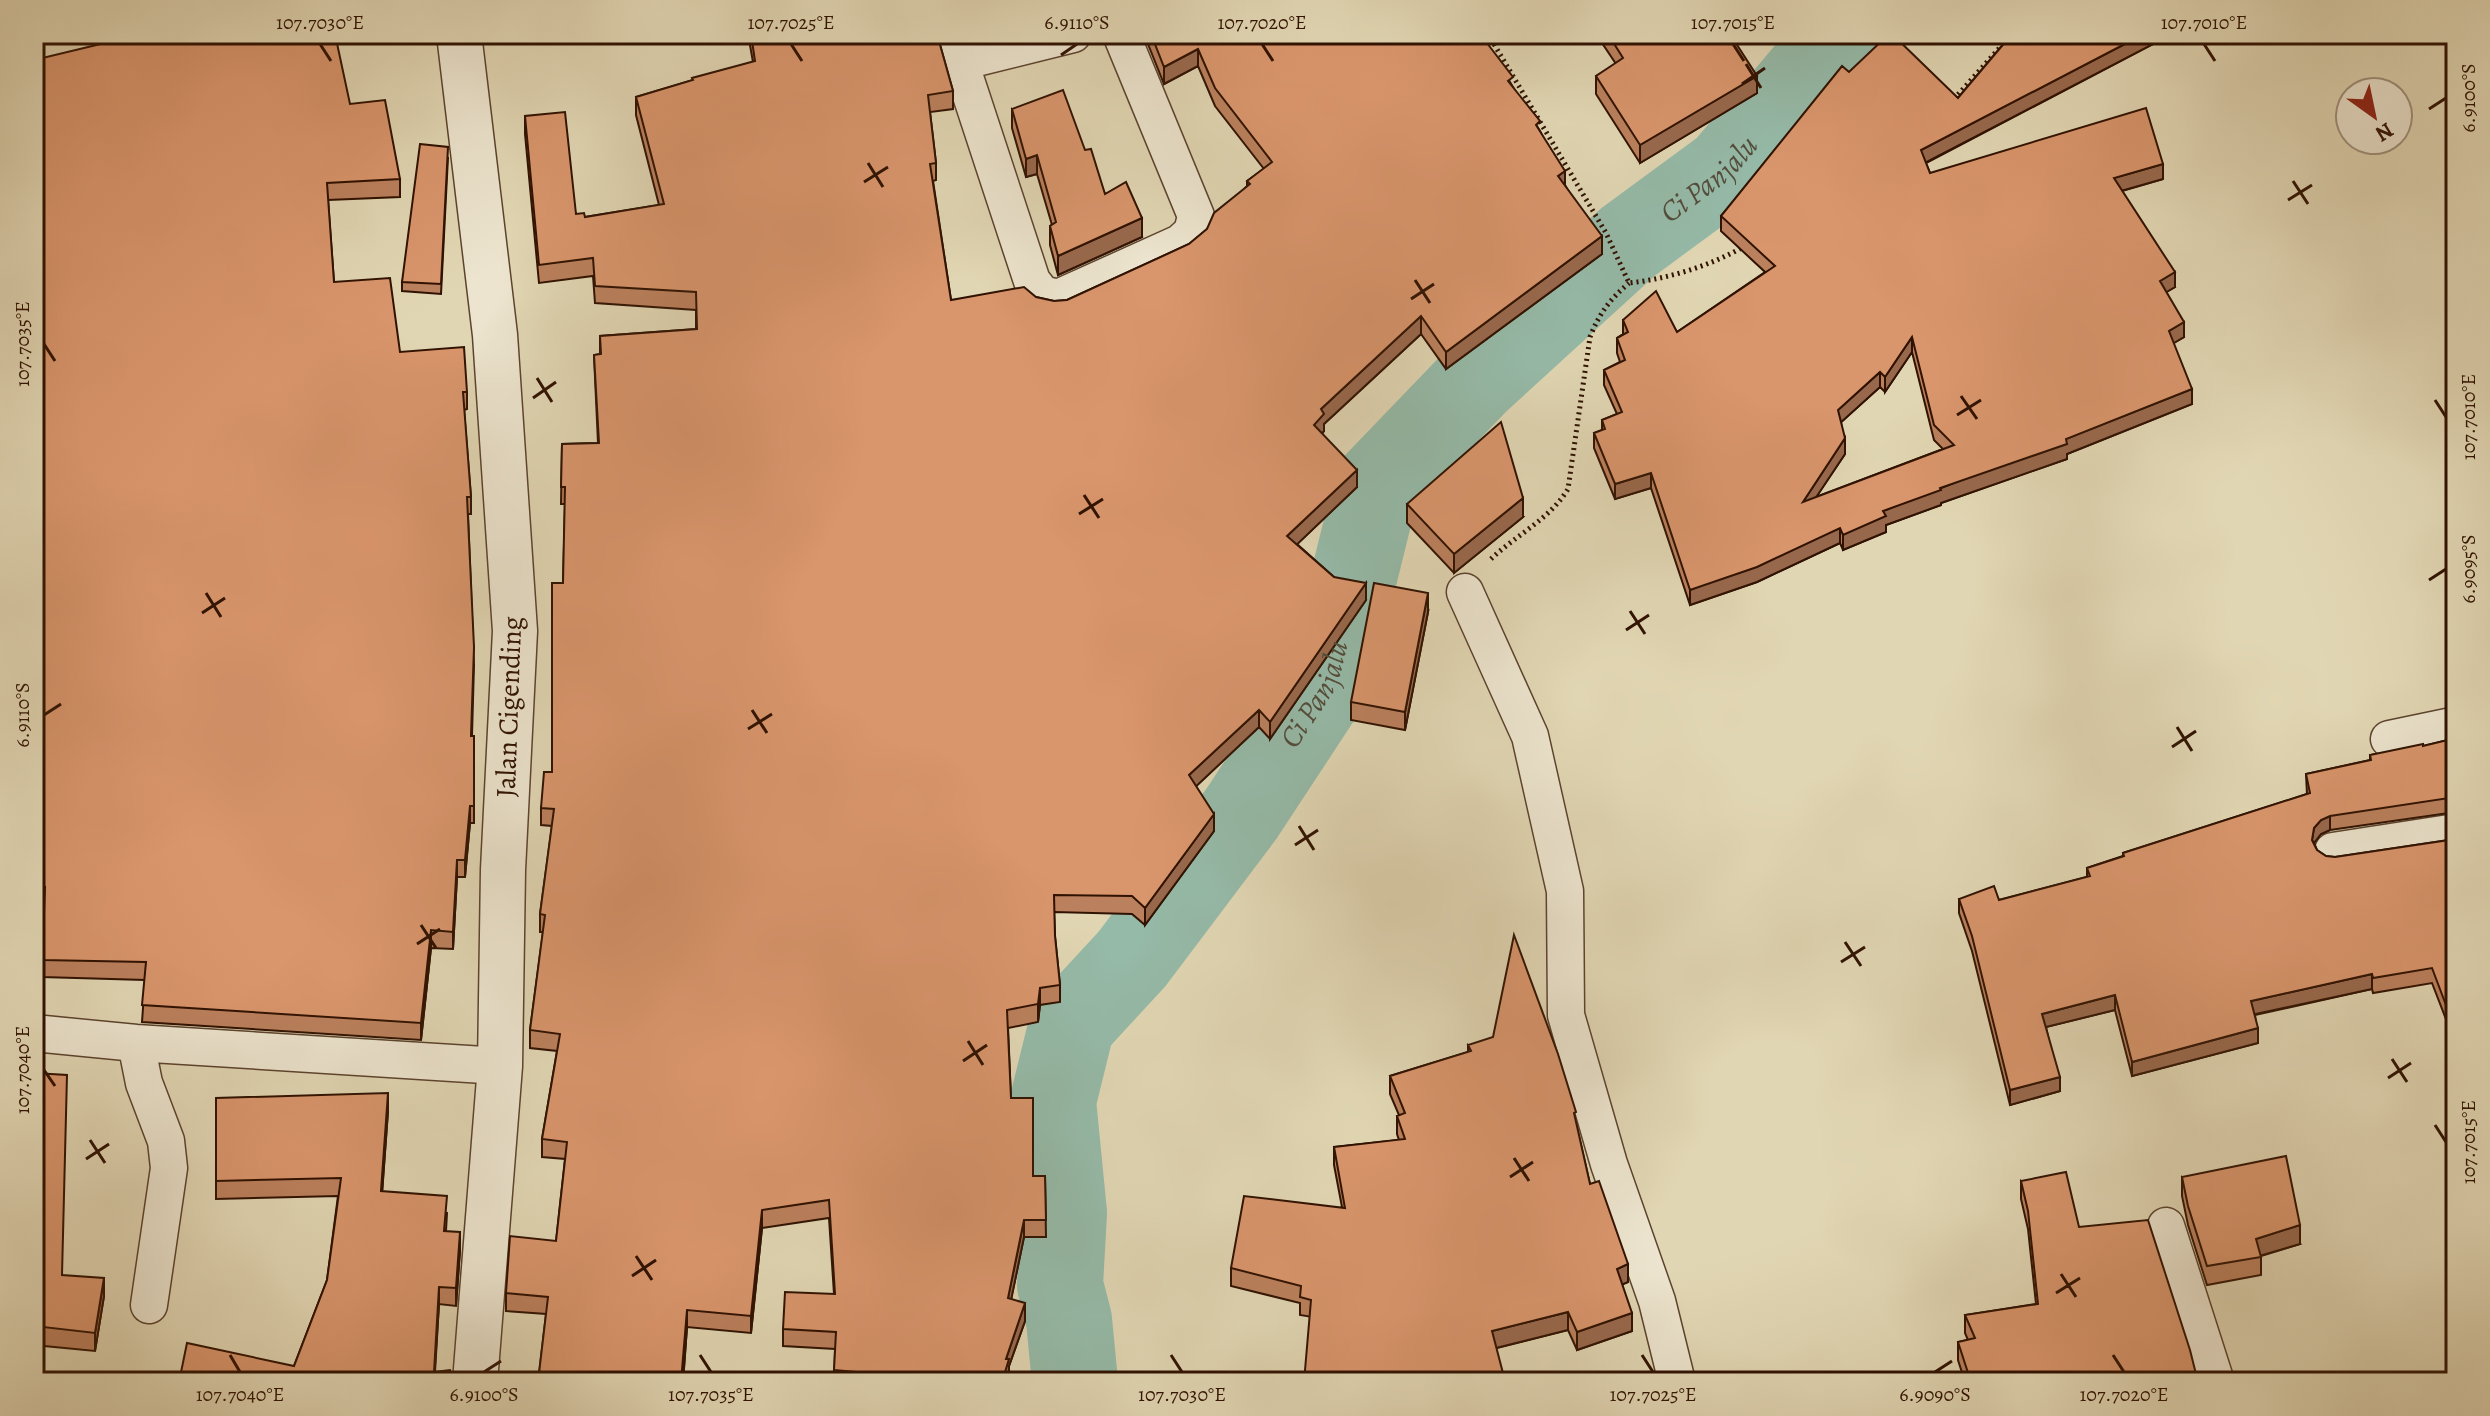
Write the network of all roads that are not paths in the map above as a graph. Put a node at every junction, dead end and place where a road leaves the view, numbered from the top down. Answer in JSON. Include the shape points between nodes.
{"nodes":[{"id":1,"x":459,"y":34,"type":"edge"},
{"id":2,"x":1073,"y":34,"type":"edge"},
{"id":3,"x":1121,"y":34,"type":"edge"},
{"id":4,"x":956,"y":48,"type":"edge"},
{"id":5,"x":1465,"y":592,"type":"road end"},
{"id":6,"x":2456,"y":725,"type":"edge"},
{"id":7,"x":2389,"y":739,"type":"dead end"},
{"id":8,"x":2456,"y":832,"type":"edge"},
{"id":9,"x":2333,"y":851,"type":"dead end"},
{"id":10,"x":34,"y":1033,"type":"edge"},
{"id":11,"x":136,"y":1043,"type":"junction"},
{"id":12,"x":500,"y":1066,"type":"junction"},
{"id":13,"x":2166,"y":1226,"type":"dead end"},
{"id":14,"x":149,"y":1305,"type":"dead end"},
{"id":15,"x":475,"y":1382,"type":"edge"},
{"id":16,"x":1677,"y":1382,"type":"edge"},
{"id":17,"x":2216,"y":1382,"type":"edge"}],
"edges":[{"from":1,"to":12,"type":"street","name":"Jalan Cigending","via":[[495,335],[515,631]]},
{"from":2,"to":4,"type":"street"},
{"from":3,"to":4,"type":"street","via":[[1196,216],[1192,232],[1180,243],[1058,298],[1042,294],[1032,281]]},
{"from":5,"to":16,"type":"street","via":[[1530,736],[1565,891],[1566,1015],[1609,1164],[1657,1301]]},
{"from":6,"to":7,"type":"street"},
{"from":8,"to":9,"type":"street"},
{"from":10,"to":11,"type":"street"},
{"from":11,"to":12,"type":"street"},
{"from":11,"to":14,"type":"street","via":[[169,1168]]},
{"from":12,"to":15,"type":"street","name":"Jalan Cigending"},
{"from":13,"to":17,"type":"street"}]}
